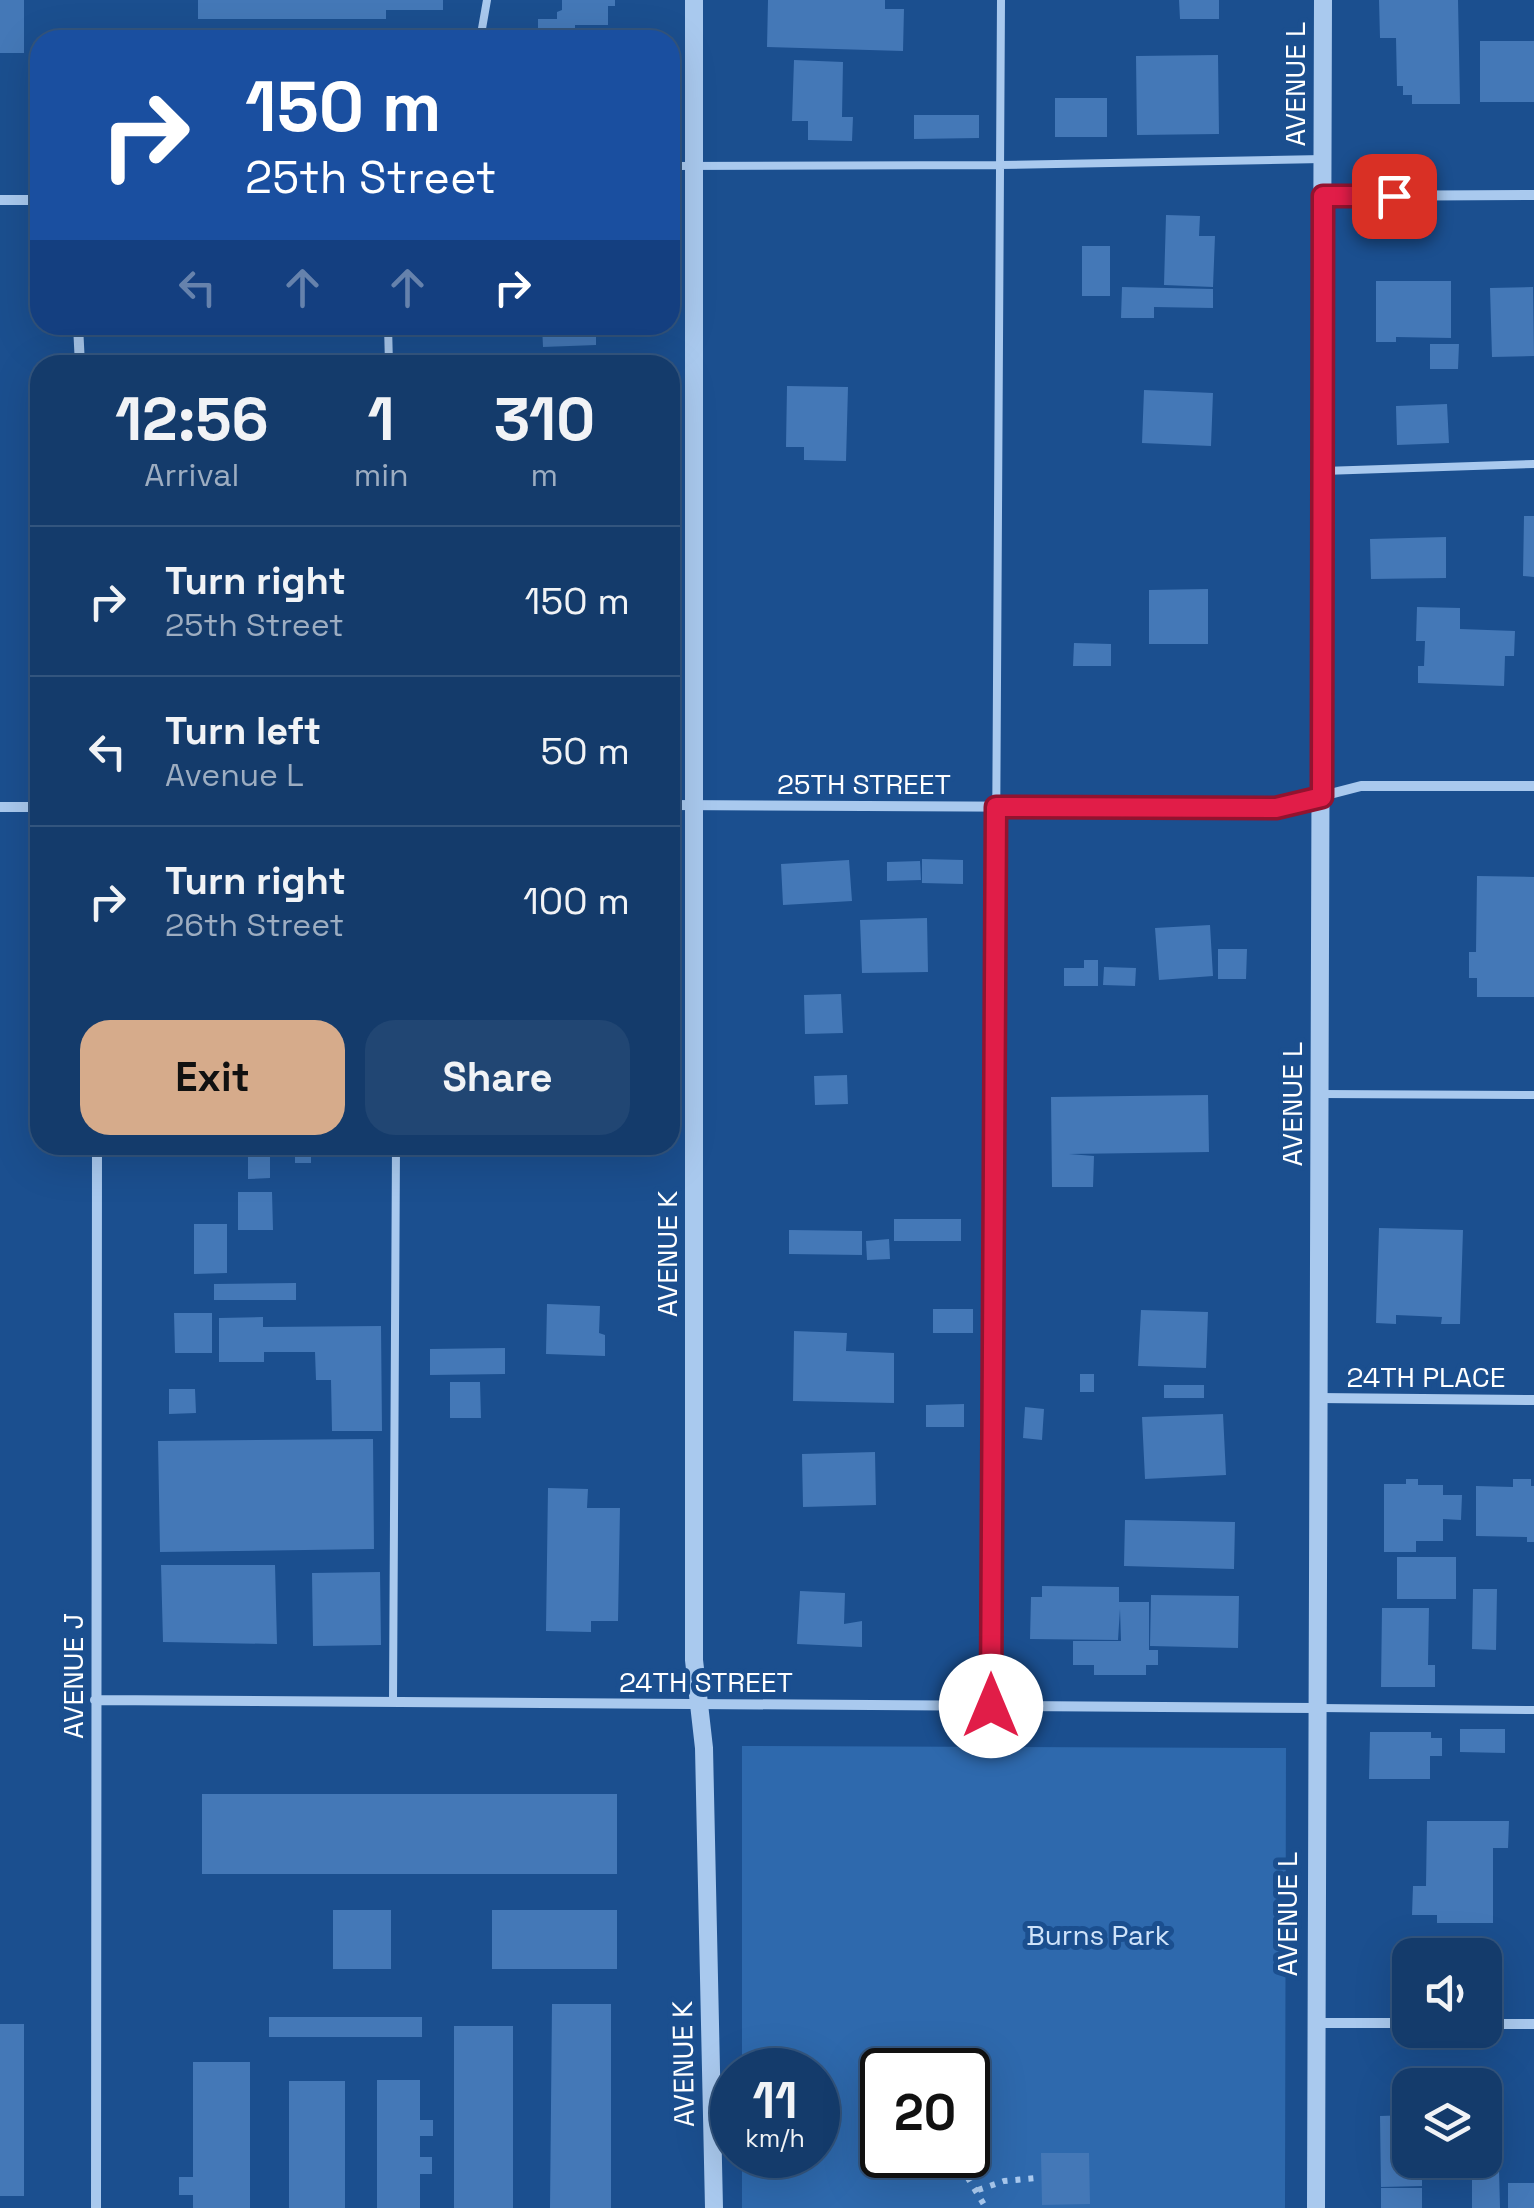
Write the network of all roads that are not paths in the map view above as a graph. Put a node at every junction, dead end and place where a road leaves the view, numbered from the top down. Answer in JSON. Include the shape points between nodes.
{"nodes":[{"id":1,"x":487,"y":0,"type":"edge"},
{"id":2,"x":694,"y":0,"type":"edge"},
{"id":3,"x":1000,"y":0,"type":"edge"},
{"id":4,"x":1323,"y":0,"type":"edge"},
{"id":5,"x":482,"y":30,"type":"edge"},
{"id":6,"x":1323,"y":158,"type":"junction"},
{"id":7,"x":1000,"y":165,"type":"junction"},
{"id":8,"x":680,"y":166,"type":"edge"},
{"id":9,"x":693,"y":166,"type":"junction"},
{"id":10,"x":1534,"y":195,"type":"edge"},
{"id":11,"x":1323,"y":196,"type":"junction"},
{"id":12,"x":0,"y":200,"type":"edge"},
{"id":13,"x":30,"y":200,"type":"edge"},
{"id":14,"x":1534,"y":464,"type":"edge"},
{"id":15,"x":1323,"y":472,"type":"junction"},
{"id":16,"x":1534,"y":786,"type":"edge"},
{"id":17,"x":1322,"y":797,"type":"junction"},
{"id":18,"x":680,"y":805,"type":"edge"},
{"id":19,"x":694,"y":805,"type":"junction"},
{"id":20,"x":30,"y":806,"type":"edge"},
{"id":21,"x":0,"y":807,"type":"edge"},
{"id":22,"x":996,"y":807,"type":"junction"},
{"id":23,"x":1320,"y":1094,"type":"junction"},
{"id":24,"x":1534,"y":1095,"type":"edge"},
{"id":25,"x":97,"y":1155,"type":"edge"},
{"id":26,"x":396,"y":1155,"type":"edge"},
{"id":27,"x":1318,"y":1398,"type":"junction"},
{"id":28,"x":1534,"y":1400,"type":"edge"},
{"id":29,"x":95,"y":1700,"type":"junction"},
{"id":30,"x":393,"y":1702,"type":"junction"},
{"id":31,"x":698,"y":1704,"type":"junction"},
{"id":32,"x":991,"y":1706,"type":"junction"},
{"id":33,"x":1316,"y":1708,"type":"junction"},
{"id":34,"x":1534,"y":1710,"type":"edge"},
{"id":35,"x":1314,"y":2023,"type":"junction"},
{"id":36,"x":1392,"y":2023,"type":"edge"},
{"id":37,"x":1502,"y":2024,"type":"edge"},
{"id":38,"x":1534,"y":2024,"type":"edge"},
{"id":39,"x":96,"y":2208,"type":"edge"},
{"id":40,"x":714,"y":2208,"type":"edge"},
{"id":41,"x":1316,"y":2208,"type":"edge"}],
"edges":[{"from":1,"to":5,"type":"lane"},
{"from":2,"to":9,"type":"street","name":"AVENUE K"},
{"from":3,"to":7,"type":"lane"},
{"from":4,"to":6,"type":"street","name":"AVENUE L"},
{"from":6,"to":7,"type":"lane"},
{"from":6,"to":11,"type":"street","name":"AVENUE L"},
{"from":7,"to":9,"type":"lane"},
{"from":7,"to":22,"type":"lane"},
{"from":8,"to":9,"type":"lane"},
{"from":9,"to":19,"type":"street","name":"AVENUE K"},
{"from":10,"to":11,"type":"street"},
{"from":11,"to":15,"type":"street","name":"AVENUE L"},
{"from":12,"to":13,"type":"street"},
{"from":14,"to":15,"type":"lane"},
{"from":15,"to":17,"type":"street","name":"AVENUE L"},
{"from":16,"to":17,"type":"street","name":"25TH STREET","via":[[1361,786]]},
{"from":17,"to":22,"type":"street","name":"25TH STREET","via":[[1276,808]]},
{"from":17,"to":23,"type":"street","name":"AVENUE L"},
{"from":18,"to":19,"type":"street","name":"25TH STREET"},
{"from":19,"to":22,"type":"street","name":"25TH STREET"},
{"from":19,"to":31,"type":"street","name":"AVENUE K"},
{"from":20,"to":21,"type":"street"},
{"from":22,"to":32,"type":"lane"},
{"from":23,"to":24,"type":"lane"},
{"from":23,"to":27,"type":"street","name":"AVENUE L"},
{"from":25,"to":29,"type":"street","name":"AVENUE J"},
{"from":26,"to":30,"type":"lane"},
{"from":27,"to":28,"type":"street","name":"24TH PLACE"},
{"from":27,"to":33,"type":"street","name":"AVENUE L"},
{"from":29,"to":30,"type":"street","name":"24TH STREET"},
{"from":29,"to":39,"type":"street","name":"AVENUE J"},
{"from":30,"to":31,"type":"street","name":"24TH STREET"},
{"from":31,"to":32,"type":"street","name":"24TH STREET"},
{"from":31,"to":40,"type":"street","name":"AVENUE K"},
{"from":32,"to":33,"type":"street","name":"24TH STREET"},
{"from":33,"to":34,"type":"lane"},
{"from":33,"to":35,"type":"street","name":"AVENUE L"},
{"from":35,"to":36,"type":"street"},
{"from":35,"to":41,"type":"street","name":"AVENUE L"},
{"from":37,"to":38,"type":"street"}]}
